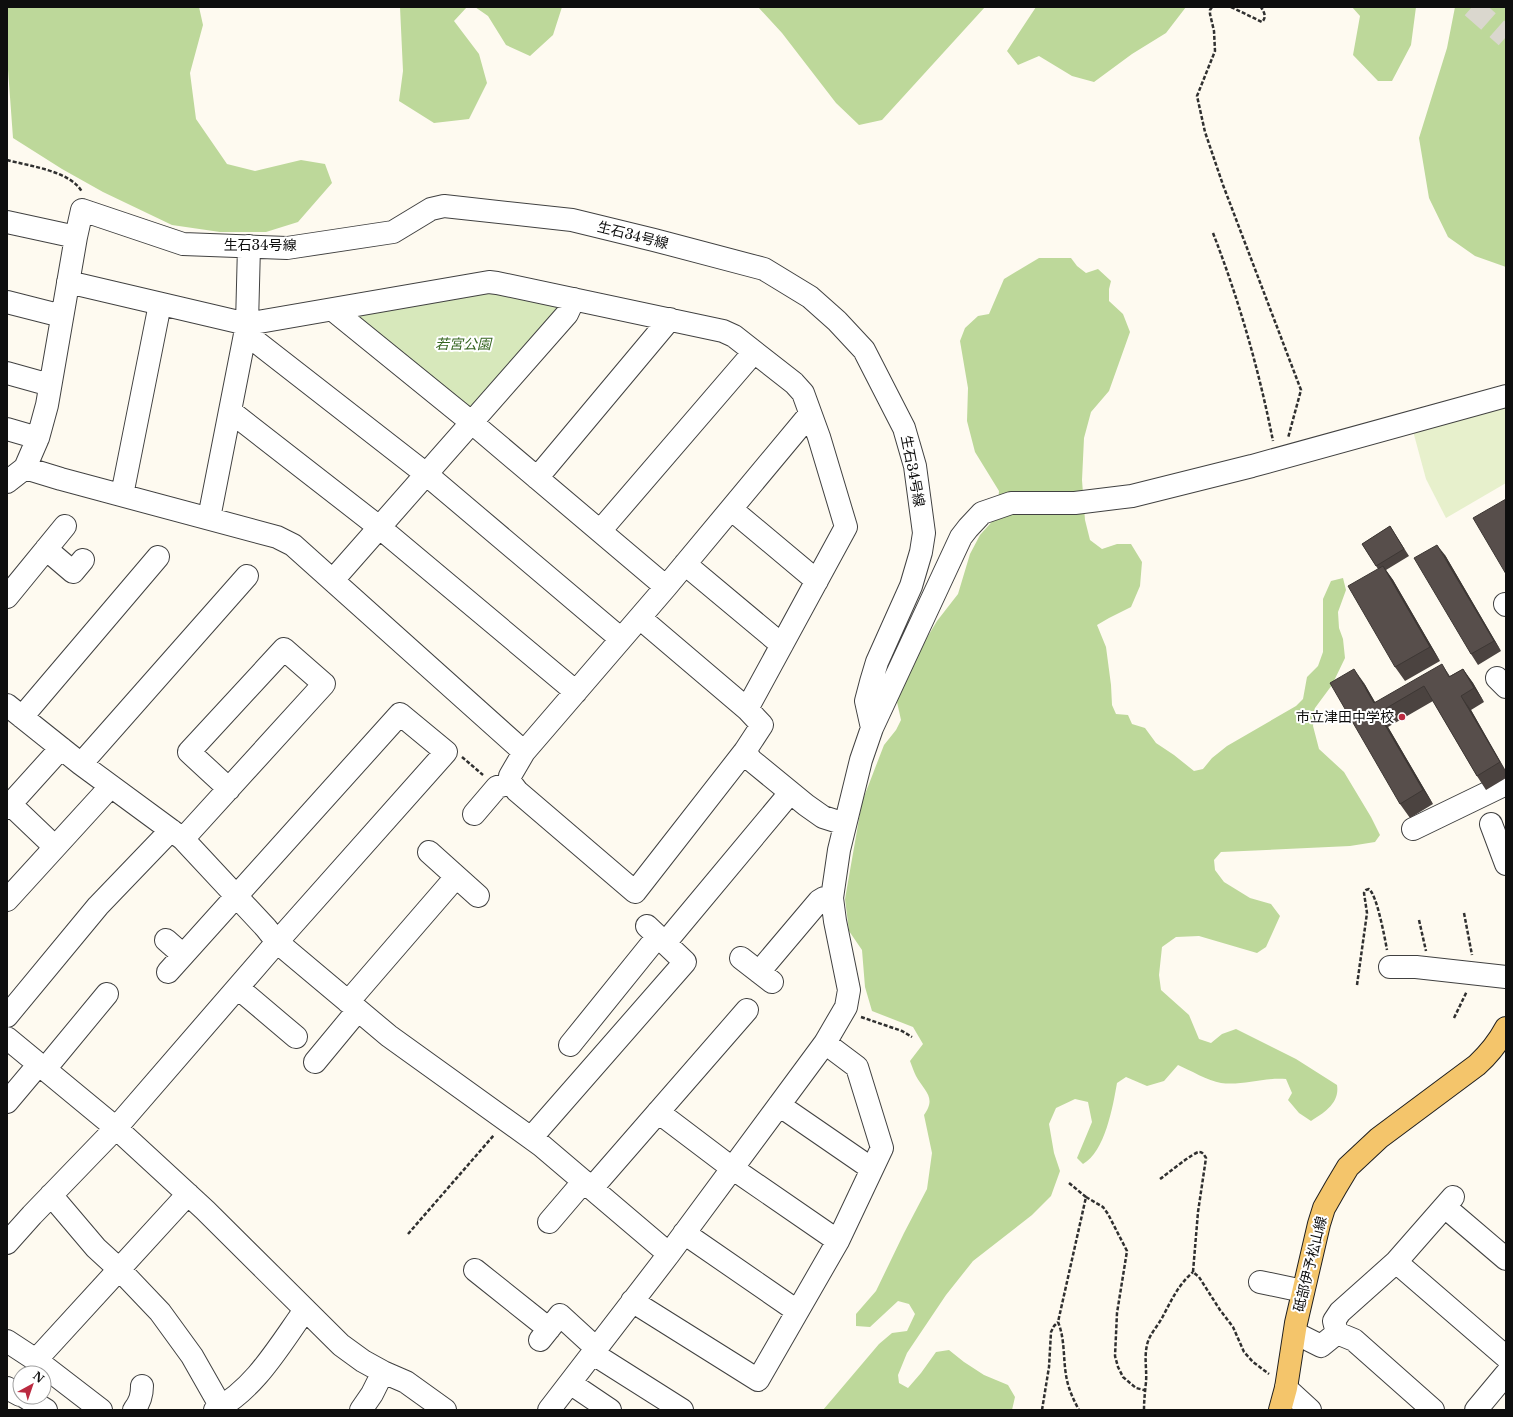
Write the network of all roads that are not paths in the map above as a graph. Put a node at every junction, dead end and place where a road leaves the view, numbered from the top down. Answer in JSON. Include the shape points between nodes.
{"nodes":[{"id":1,"x":7,"y":222,"type":"edge"},
{"id":2,"x":76,"y":237,"type":"junction"},
{"id":3,"x":249,"y":246,"type":"junction"},
{"id":4,"x":68,"y":282,"type":"junction"},
{"id":5,"x":574,"y":299,"type":"junction"},
{"id":6,"x":7,"y":302,"type":"edge"},
{"id":7,"x":160,"y":304,"type":"junction"},
{"id":8,"x":333,"y":310,"type":"junction"},
{"id":9,"x":62,"y":316,"type":"junction"},
{"id":10,"x":670,"y":320,"type":"junction"},
{"id":11,"x":246,"y":328,"type":"junction"},
{"id":12,"x":754,"y":352,"type":"junction"},
{"id":13,"x":7,"y":373,"type":"edge"},
{"id":14,"x":50,"y":385,"type":"junction"},
{"id":15,"x":1506,"y":396,"type":"edge"},
{"id":16,"x":230,"y":411,"type":"junction"},
{"id":17,"x":810,"y":414,"type":"junction"},
{"id":18,"x":471,"y":422,"type":"junction"},
{"id":19,"x":7,"y":429,"type":"edge"},
{"id":20,"x":38,"y":438,"type":"junction"},
{"id":21,"x":426,"y":474,"type":"junction"},
{"id":22,"x":13,"y":475,"type":"edge"},
{"id":23,"x":537,"y":478,"type":"junction"},
{"id":24,"x":122,"y":495,"type":"junction"},
{"id":25,"x":731,"y":509,"type":"junction"},
{"id":26,"x":209,"y":518,"type":"junction"},
{"id":27,"x":65,"y":526,"type":"dead end"},
{"id":28,"x":379,"y":527,"type":"junction"},
{"id":29,"x":600,"y":531,"type":"junction"},
{"id":30,"x":46,"y":549,"type":"junction"},
{"id":31,"x":158,"y":557,"type":"dead end"},
{"id":32,"x":83,"y":560,"type":"dead end"},
{"id":33,"x":686,"y":564,"type":"junction"},
{"id":34,"x":247,"y":576,"type":"dead end"},
{"id":35,"x":333,"y":580,"type":"junction"},
{"id":36,"x":817,"y":581,"type":"junction"},
{"id":37,"x":666,"y":587,"type":"junction"},
{"id":38,"x":7,"y":598,"type":"edge"},
{"id":39,"x":640,"y":618,"type":"junction"},
{"id":40,"x":621,"y":640,"type":"junction"},
{"id":41,"x":782,"y":644,"type":"junction"},
{"id":42,"x":576,"y":692,"type":"junction"},
{"id":43,"x":11,"y":708,"type":"edge"},
{"id":44,"x":747,"y":709,"type":"junction"},
{"id":45,"x":872,"y":728,"type":"junction"},
{"id":46,"x":61,"y":748,"type":"junction"},
{"id":47,"x":524,"y":752,"type":"junction"},
{"id":48,"x":745,"y":752,"type":"junction"},
{"id":49,"x":81,"y":764,"type":"junction"},
{"id":50,"x":1506,"y":784,"type":"edge"},
{"id":51,"x":504,"y":785,"type":"junction"},
{"id":52,"x":111,"y":786,"type":"junction"},
{"id":53,"x":229,"y":789,"type":"junction"},
{"id":54,"x":790,"y":793,"type":"junction"},
{"id":55,"x":9,"y":806,"type":"edge"},
{"id":56,"x":474,"y":814,"type":"dead end"},
{"id":57,"x":845,"y":824,"type":"junction"},
{"id":58,"x":1492,"y":824,"type":"dead end"},
{"id":59,"x":1414,"y":829,"type":"dead end"},
{"id":60,"x":177,"y":835,"type":"junction"},
{"id":61,"x":55,"y":847,"type":"junction"},
{"id":62,"x":429,"y":852,"type":"dead end"},
{"id":63,"x":1506,"y":864,"type":"edge"},
{"id":64,"x":456,"y":877,"type":"junction"},
{"id":65,"x":236,"y":895,"type":"junction"},
{"id":66,"x":478,"y":896,"type":"dead end"},
{"id":67,"x":832,"y":898,"type":"junction"},
{"id":68,"x":7,"y":900,"type":"edge"},
{"id":69,"x":657,"y":935,"type":"junction"},
{"id":70,"x":166,"y":940,"type":"dead end"},
{"id":71,"x":277,"y":942,"type":"junction"},
{"id":72,"x":183,"y":955,"type":"junction"},
{"id":73,"x":741,"y":958,"type":"dead end"},
{"id":74,"x":1390,"y":967,"type":"road end"},
{"id":75,"x":168,"y":972,"type":"dead end"},
{"id":76,"x":1506,"y":977,"type":"edge"},
{"id":77,"x":238,"y":988,"type":"junction"},
{"id":78,"x":107,"y":994,"type":"dead end"},
{"id":79,"x":353,"y":1006,"type":"junction"},
{"id":80,"x":747,"y":1010,"type":"dead end"},
{"id":81,"x":7,"y":1016,"type":"edge"},
{"id":82,"x":1506,"y":1028,"type":"edge"},
{"id":83,"x":296,"y":1037,"type":"dead end"},
{"id":84,"x":7,"y":1038,"type":"edge"},
{"id":85,"x":825,"y":1044,"type":"junction"},
{"id":86,"x":570,"y":1045,"type":"dead end"},
{"id":87,"x":315,"y":1062,"type":"dead end"},
{"id":88,"x":42,"y":1067,"type":"junction"},
{"id":89,"x":7,"y":1102,"type":"edge"},
{"id":90,"x":779,"y":1105,"type":"junction"},
{"id":91,"x":658,"y":1112,"type":"junction"},
{"id":92,"x":116,"y":1128,"type":"junction"},
{"id":93,"x":531,"y":1138,"type":"junction"},
{"id":94,"x":732,"y":1168,"type":"junction"},
{"id":95,"x":872,"y":1169,"type":"junction"},
{"id":96,"x":588,"y":1185,"type":"junction"},
{"id":97,"x":188,"y":1194,"type":"junction"},
{"id":98,"x":51,"y":1195,"type":"junction"},
{"id":99,"x":549,"y":1222,"type":"dead end"},
{"id":100,"x":684,"y":1233,"type":"junction"},
{"id":101,"x":838,"y":1241,"type":"junction"},
{"id":102,"x":7,"y":1243,"type":"edge"},
{"id":103,"x":668,"y":1254,"type":"junction"},
{"id":104,"x":1506,"y":1259,"type":"edge"},
{"id":105,"x":1396,"y":1262,"type":"junction"},
{"id":106,"x":119,"y":1269,"type":"junction"},
{"id":107,"x":478,"y":1279,"type":"dead end"},
{"id":108,"x":1260,"y":1282,"type":"dead end"},
{"id":109,"x":1303,"y":1292,"type":"junction"},
{"id":110,"x":632,"y":1301,"type":"junction"},
{"id":111,"x":305,"y":1310,"type":"junction"},
{"id":112,"x":797,"y":1311,"type":"junction"},
{"id":113,"x":1295,"y":1333,"type":"junction"},
{"id":114,"x":1337,"y":1333,"type":"junction"},
{"id":115,"x":7,"y":1341,"type":"edge"},
{"id":116,"x":594,"y":1350,"type":"junction"},
{"id":117,"x":1506,"y":1357,"type":"edge"},
{"id":118,"x":36,"y":1360,"type":"junction"},
{"id":119,"x":383,"y":1372,"type":"junction"},
{"id":120,"x":1506,"y":1374,"type":"edge"},
{"id":121,"x":570,"y":1383,"type":"junction"},
{"id":122,"x":142,"y":1386,"type":"dead end"},
{"id":123,"x":1287,"y":1386,"type":"junction"},
{"id":124,"x":672,"y":1407,"type":"edge"},
{"id":125,"x":218,"y":1408,"type":"edge"},
{"id":126,"x":101,"y":1410,"type":"edge"},
{"id":127,"x":134,"y":1410,"type":"edge"},
{"id":128,"x":362,"y":1410,"type":"edge"},
{"id":129,"x":445,"y":1410,"type":"edge"},
{"id":130,"x":549,"y":1410,"type":"edge"},
{"id":131,"x":610,"y":1410,"type":"edge"},
{"id":132,"x":1280,"y":1410,"type":"edge"},
{"id":133,"x":1310,"y":1410,"type":"edge"},
{"id":134,"x":1433,"y":1410,"type":"edge"},
{"id":135,"x":1476,"y":1410,"type":"edge"}],
"edges":[{"from":1,"to":2,"type":"street"},
{"from":2,"to":3,"type":"street","name":"生石34号線","via":[[82,210],[183,244]]},
{"from":2,"to":4,"type":"street"},
{"from":3,"to":11,"type":"street"},
{"from":3,"to":45,"type":"street","name":"生石34号線","via":[[287,248],[393,232],[431,209],[444,206],[461,207],[572,220],[654,240],[764,269],[810,297],[864,350],[904,428],[917,481],[924,533],[921,552],[911,586],[877,662],[866,701]]},
{"from":4,"to":7,"type":"street"},
{"from":4,"to":9,"type":"street"},
{"from":5,"to":8,"type":"street","via":[[489,282]]},
{"from":5,"to":10,"type":"street"},
{"from":5,"to":18,"type":"street","via":[[567,314]]},
{"from":6,"to":9,"type":"street"},
{"from":7,"to":11,"type":"street"},
{"from":7,"to":24,"type":"street"},
{"from":8,"to":11,"type":"street"},
{"from":8,"to":18,"type":"street"},
{"from":9,"to":14,"type":"street"},
{"from":10,"to":12,"type":"street","via":[[723,331],[734,336]]},
{"from":10,"to":23,"type":"street"},
{"from":11,"to":16,"type":"street"},
{"from":11,"to":21,"type":"street"},
{"from":12,"to":17,"type":"street","via":[[794,383],[803,393]]},
{"from":12,"to":29,"type":"street"},
{"from":13,"to":14,"type":"street"},
{"from":14,"to":20,"type":"street"},
{"from":15,"to":45,"type":"street","via":[[1280,459],[1132,496],[1075,502],[1011,503],[982,513],[961,537]]},
{"from":16,"to":26,"type":"street"},
{"from":16,"to":28,"type":"street"},
{"from":17,"to":25,"type":"street"},
{"from":17,"to":36,"type":"street","via":[[820,438],[846,527]]},
{"from":18,"to":21,"type":"street"},
{"from":18,"to":23,"type":"street"},
{"from":19,"to":20,"type":"street"},
{"from":20,"to":22,"type":"street"},
{"from":21,"to":28,"type":"street"},
{"from":21,"to":40,"type":"street"},
{"from":22,"to":24,"type":"street","via":[[62,479]]},
{"from":23,"to":29,"type":"street"},
{"from":24,"to":26,"type":"street"},
{"from":25,"to":33,"type":"street"},
{"from":25,"to":36,"type":"street"},
{"from":26,"to":35,"type":"street","via":[[278,537],[293,545]]},
{"from":27,"to":30,"type":"street"},
{"from":28,"to":35,"type":"street"},
{"from":28,"to":42,"type":"street"},
{"from":29,"to":37,"type":"street"},
{"from":30,"to":32,"type":"street","via":[[73,572]]},
{"from":30,"to":38,"type":"street"},
{"from":31,"to":43,"type":"street"},
{"from":33,"to":37,"type":"street"},
{"from":33,"to":41,"type":"street"},
{"from":34,"to":49,"type":"street"},
{"from":35,"to":47,"type":"street"},
{"from":36,"to":41,"type":"street"},
{"from":37,"to":39,"type":"street"},
{"from":39,"to":40,"type":"street"},
{"from":39,"to":44,"type":"street"},
{"from":40,"to":42,"type":"street"},
{"from":41,"to":44,"type":"street"},
{"from":42,"to":47,"type":"street"},
{"from":43,"to":46,"type":"street"},
{"from":44,"to":48,"type":"street","via":[[762,725]]},
{"from":45,"to":57,"type":"street"},
{"from":46,"to":49,"type":"street"},
{"from":46,"to":55,"type":"street"},
{"from":47,"to":51,"type":"street"},
{"from":48,"to":51,"type":"street","via":[[635,892],[517,791]]},
{"from":48,"to":54,"type":"street"},
{"from":49,"to":52,"type":"street"},
{"from":50,"to":59,"type":"street"},
{"from":51,"to":56,"type":"street"},
{"from":52,"to":60,"type":"street"},
{"from":52,"to":61,"type":"street"},
{"from":53,"to":53,"type":"street","via":[[324,684],[284,649],[189,752]]},
{"from":53,"to":60,"type":"street"},
{"from":54,"to":57,"type":"street","via":[[823,817]]},
{"from":54,"to":69,"type":"street"},
{"from":55,"to":61,"type":"street"},
{"from":57,"to":67,"type":"street"},
{"from":58,"to":63,"type":"street"},
{"from":60,"to":65,"type":"street"},
{"from":60,"to":81,"type":"street","via":[[98,906]]},
{"from":61,"to":68,"type":"street"},
{"from":62,"to":64,"type":"street"},
{"from":64,"to":66,"type":"street"},
{"from":64,"to":79,"type":"street"},
{"from":65,"to":71,"type":"street"},
{"from":65,"to":71,"type":"street","via":[[400,714],[446,752]]},
{"from":65,"to":72,"type":"street"},
{"from":67,"to":73,"type":"street","via":[[819,901],[765,977]]},
{"from":67,"to":85,"type":"street","via":[[849,990],[846,1007]]},
{"from":69,"to":86,"type":"street"},
{"from":69,"to":93,"type":"street","via":[[685,962]]},
{"from":70,"to":72,"type":"street"},
{"from":71,"to":77,"type":"street"},
{"from":71,"to":79,"type":"street"},
{"from":72,"to":75,"type":"street"},
{"from":74,"to":76,"type":"street"},
{"from":77,"to":83,"type":"street"},
{"from":77,"to":92,"type":"street"},
{"from":78,"to":88,"type":"street"},
{"from":79,"to":87,"type":"street"},
{"from":79,"to":93,"type":"street","via":[[389,1036]]},
{"from":80,"to":91,"type":"street"},
{"from":82,"to":109,"type":"main road","name":"砥部伊予松山線","via":[[1500,1040],[1477,1065],[1379,1138],[1348,1167],[1324,1208]]},
{"from":84,"to":88,"type":"street"},
{"from":85,"to":90,"type":"street"},
{"from":85,"to":95,"type":"street","via":[[857,1067],[882,1148]]},
{"from":88,"to":89,"type":"street"},
{"from":88,"to":92,"type":"street"},
{"from":90,"to":94,"type":"street"},
{"from":90,"to":95,"type":"street"},
{"from":91,"to":94,"type":"street"},
{"from":91,"to":96,"type":"street"},
{"from":92,"to":97,"type":"street"},
{"from":92,"to":98,"type":"street"},
{"from":93,"to":96,"type":"street"},
{"from":94,"to":100,"type":"street"},
{"from":94,"to":101,"type":"street"},
{"from":95,"to":101,"type":"street"},
{"from":96,"to":99,"type":"street"},
{"from":96,"to":103,"type":"street"},
{"from":97,"to":106,"type":"street"},
{"from":97,"to":111,"type":"street"},
{"from":98,"to":102,"type":"street"},
{"from":98,"to":106,"type":"street","via":[[96,1248]]},
{"from":100,"to":103,"type":"street"},
{"from":100,"to":112,"type":"street"},
{"from":101,"to":112,"type":"street"},
{"from":103,"to":110,"type":"street"},
{"from":104,"to":105,"type":"street","via":[[1449,1202]]},
{"from":105,"to":114,"type":"street","via":[[1340,1312],[1334,1321]]},
{"from":105,"to":117,"type":"street"},
{"from":106,"to":118,"type":"street"},
{"from":106,"to":125,"type":"street","via":[[179,1336]]},
{"from":107,"to":116,"type":"street","via":[[545,1335],[560,1315]]},
{"from":108,"to":109,"type":"street"},
{"from":109,"to":113,"type":"main road","name":"砥部伊予松山線"},
{"from":110,"to":112,"type":"street","via":[[758,1380]]},
{"from":110,"to":116,"type":"street"},
{"from":111,"to":119,"type":"street","via":[[341,1345]]},
{"from":111,"to":125,"type":"street","via":[[255,1378],[241,1393]]},
{"from":113,"to":114,"type":"street","via":[[1321,1346]]},
{"from":113,"to":123,"type":"main road","name":"砥部伊予松山線"},
{"from":114,"to":134,"type":"street","via":[[1354,1340]]},
{"from":115,"to":118,"type":"street"},
{"from":116,"to":121,"type":"street"},
{"from":116,"to":124,"type":"street"},
{"from":118,"to":126,"type":"street"},
{"from":119,"to":128,"type":"street"},
{"from":119,"to":129,"type":"street","via":[[406,1382]]},
{"from":120,"to":135,"type":"street"},
{"from":121,"to":130,"type":"street"},
{"from":121,"to":131,"type":"street"},
{"from":122,"to":127,"type":"street","via":[[140,1403]]},
{"from":123,"to":132,"type":"main road","name":"砥部伊予松山線"},
{"from":123,"to":133,"type":"street"}]}
